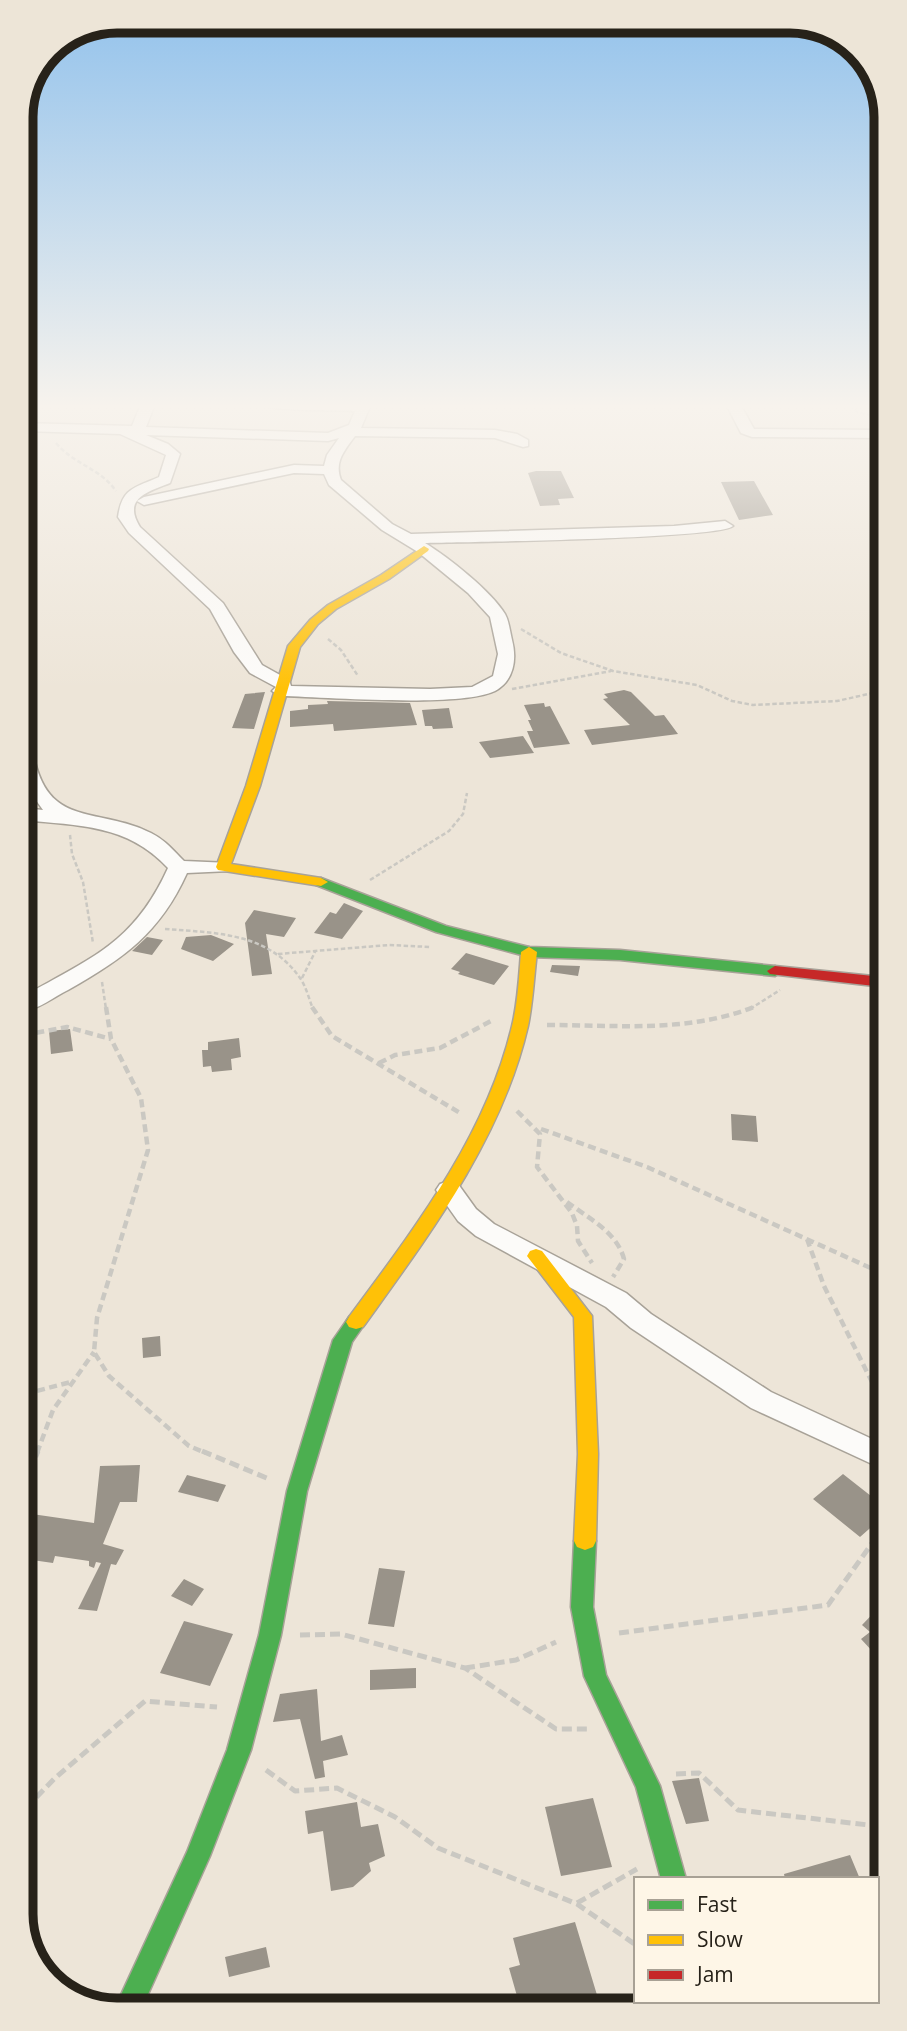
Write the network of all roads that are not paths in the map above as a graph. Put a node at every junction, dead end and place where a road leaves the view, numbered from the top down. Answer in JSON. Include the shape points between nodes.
{"nodes":[{"id":1,"x":131,"y":499,"type":"edge"},
{"id":2,"x":150,"y":499,"type":"edge"},
{"id":3,"x":354,"y":499,"type":"edge"},
{"id":4,"x":128,"y":504,"type":"junction"},
{"id":5,"x":725,"y":526,"type":"dead end"},
{"id":6,"x":418,"y":544,"type":"junction"},
{"id":7,"x":282,"y":687,"type":"junction"},
{"id":8,"x":33,"y":786,"type":"edge"},
{"id":9,"x":33,"y":815,"type":"edge"},
{"id":10,"x":97,"y":824,"type":"junction"},
{"id":11,"x":178,"y":867,"type":"junction"},
{"id":12,"x":223,"y":867,"type":"junction"},
{"id":13,"x":529,"y":952,"type":"junction"},
{"id":14,"x":874,"y":981,"type":"edge"},
{"id":15,"x":33,"y":1000,"type":"edge"},
{"id":16,"x":449,"y":1190,"type":"junction"},
{"id":17,"x":536,"y":1256,"type":"junction"},
{"id":18,"x":874,"y":1453,"type":"edge"},
{"id":19,"x":673,"y":1877,"type":"edge"},
{"id":20,"x":133,"y":1998,"type":"edge"}],
"edges":[{"from":1,"to":4,"type":"street"},
{"from":2,"to":4,"type":"street"},
{"from":3,"to":6,"type":"street","via":[[387,527]]},
{"from":4,"to":7,"type":"street","via":[[127,517],[134,530],[217,606],[256,669]]},
{"from":5,"to":6,"type":"street"},
{"from":6,"to":7,"type":"street","via":[[382,580],[331,606],[306,629],[294,646]]},
{"from":6,"to":7,"type":"street","via":[[498,616],[507,654],[501,678],[474,692],[369,693]]},
{"from":7,"to":12,"type":"street"},
{"from":8,"to":10,"type":"street","via":[[65,816]]},
{"from":9,"to":10,"type":"street"},
{"from":10,"to":11,"type":"street","via":[[158,845]]},
{"from":11,"to":12,"type":"street"},
{"from":11,"to":15,"type":"street","via":[[170,891],[145,929],[99,964]]},
{"from":12,"to":13,"type":"street","via":[[326,883],[441,929]]},
{"from":13,"to":14,"type":"street","via":[[620,955]]},
{"from":13,"to":16,"type":"street","via":[[520,1026],[498,1095]]},
{"from":16,"to":17,"type":"street","via":[[485,1230]]},
{"from":16,"to":20,"type":"street","via":[[343,1340],[297,1491],[270,1635],[239,1750],[198,1856]]},
{"from":17,"to":18,"type":"street","via":[[612,1293],[641,1321],[761,1400]]},
{"from":17,"to":19,"type":"street","via":[[583,1316],[588,1454],[582,1606],[595,1676],[648,1786]]}]}
